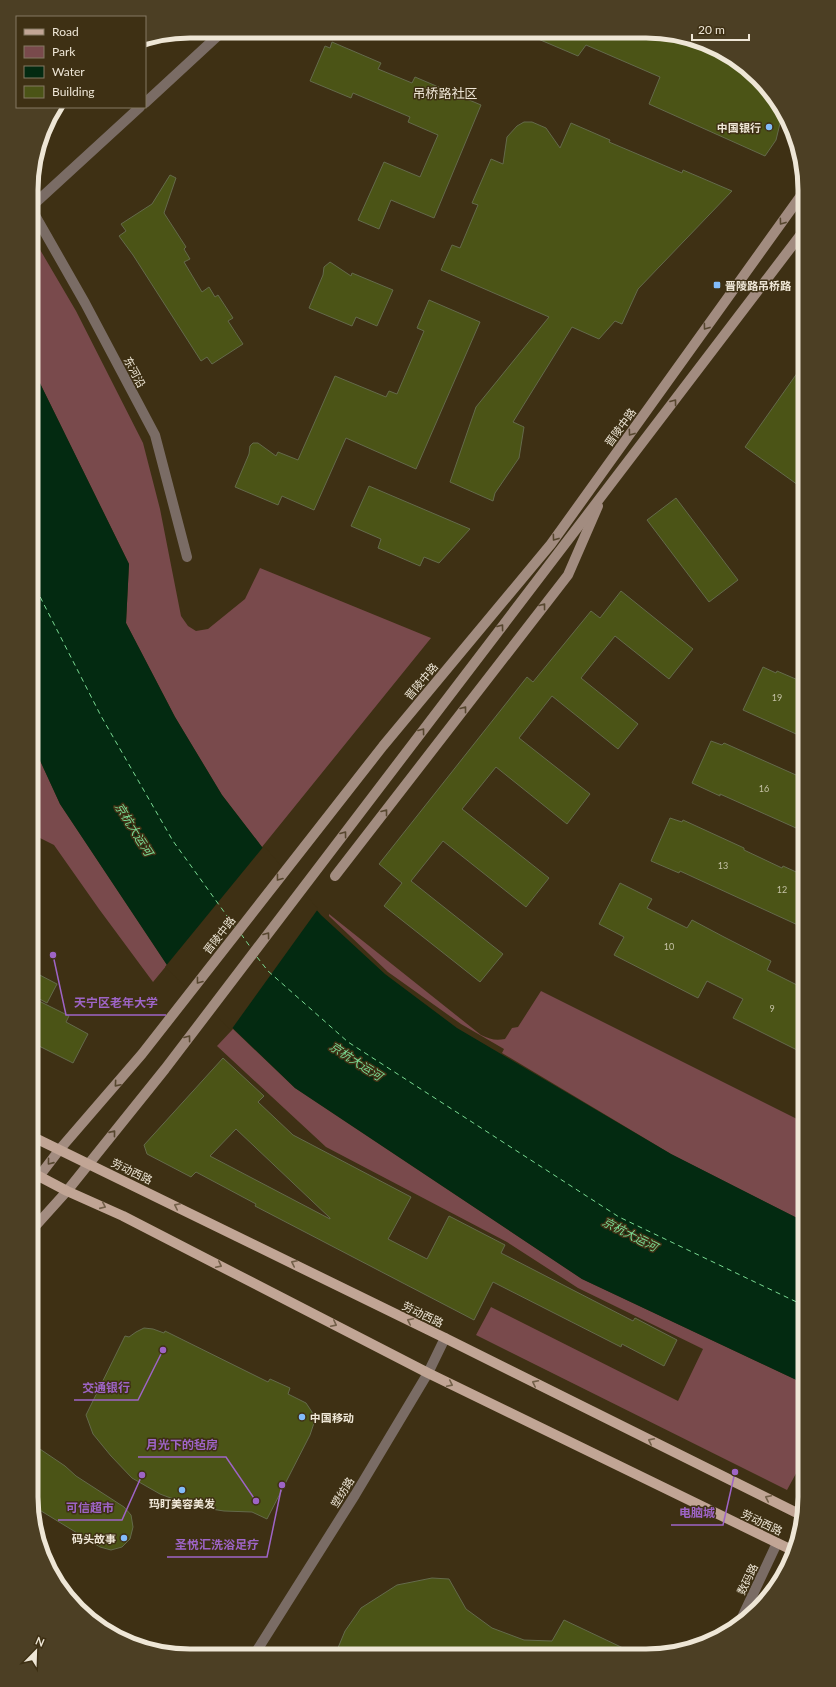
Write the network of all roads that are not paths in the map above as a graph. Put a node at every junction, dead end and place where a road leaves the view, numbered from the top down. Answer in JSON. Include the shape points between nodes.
{"nodes":[{"id":1,"x":215,"y":38,"type":"edge"},
{"id":2,"x":146,"y":102,"type":"edge"},
{"id":3,"x":139,"y":108,"type":"edge"},
{"id":4,"x":38,"y":200,"type":"edge"},
{"id":5,"x":798,"y":200,"type":"edge"},
{"id":6,"x":38,"y":221,"type":"edge"},
{"id":7,"x":798,"y":239,"type":"edge"},
{"id":8,"x":798,"y":241,"type":"edge"},
{"id":9,"x":792,"y":247,"type":"junction"},
{"id":10,"x":606,"y":490,"type":"junction"},
{"id":11,"x":187,"y":557,"type":"dead end"},
{"id":12,"x":335,"y":876,"type":"dead end"},
{"id":13,"x":38,"y":1139,"type":"edge"},
{"id":14,"x":60,"y":1149,"type":"junction"},
{"id":15,"x":89,"y":1163,"type":"junction"},
{"id":16,"x":38,"y":1171,"type":"edge"},
{"id":17,"x":38,"y":1176,"type":"edge"},
{"id":18,"x":67,"y":1190,"type":"junction"},
{"id":19,"x":38,"y":1224,"type":"edge"},
{"id":20,"x":445,"y":1338,"type":"junction"},
{"id":21,"x":428,"y":1373,"type":"junction"},
{"id":22,"x":797,"y":1513,"type":"edge"},
{"id":23,"x":777,"y":1543,"type":"junction"},
{"id":24,"x":789,"y":1549,"type":"edge"},
{"id":25,"x":744,"y":1613,"type":"edge"},
{"id":26,"x":258,"y":1649,"type":"edge"}],
"edges":[{"from":1,"to":2,"type":"street"},
{"from":3,"to":4,"type":"street"},
{"from":5,"to":14,"type":"main road","name":"晋陵中路","one_way":true,"via":[[550,544],[383,746],[142,1054]]},
{"from":6,"to":11,"type":"street","name":"东河沿","via":[[155,435]]},
{"from":7,"to":9,"type":"main road"},
{"from":8,"to":9,"type":"main road"},
{"from":10,"to":9,"type":"main road","one_way":true},
{"from":12,"to":10,"type":"main road","one_way":true,"via":[[568,575]]},
{"from":15,"to":10,"type":"main road","one_way":true,"via":[[165,1069]]},
{"from":13,"to":14,"type":"main road","name":"劳动西路"},
{"from":14,"to":15,"type":"main road","name":"劳动西路"},
{"from":14,"to":16,"type":"main road","name":"晋陵中路","one_way":true},
{"from":15,"to":18,"type":"main road"},
{"from":20,"to":15,"type":"main road","name":"劳动西路","one_way":true},
{"from":17,"to":18,"type":"main road","name":"劳动西路"},
{"from":18,"to":19,"type":"main road"},
{"from":18,"to":21,"type":"main road","name":"劳动西路","one_way":true,"via":[[123,1216]]},
{"from":20,"to":21,"type":"street","name":"塑纺路"},
{"from":22,"to":20,"type":"main road","name":"劳动西路","one_way":true},
{"from":21,"to":23,"type":"main road","name":"劳动西路","one_way":true},
{"from":21,"to":26,"type":"street","name":"塑纺路"},
{"from":23,"to":24,"type":"main road","name":"劳动西路"},
{"from":23,"to":25,"type":"street","name":"数码路"}]}
